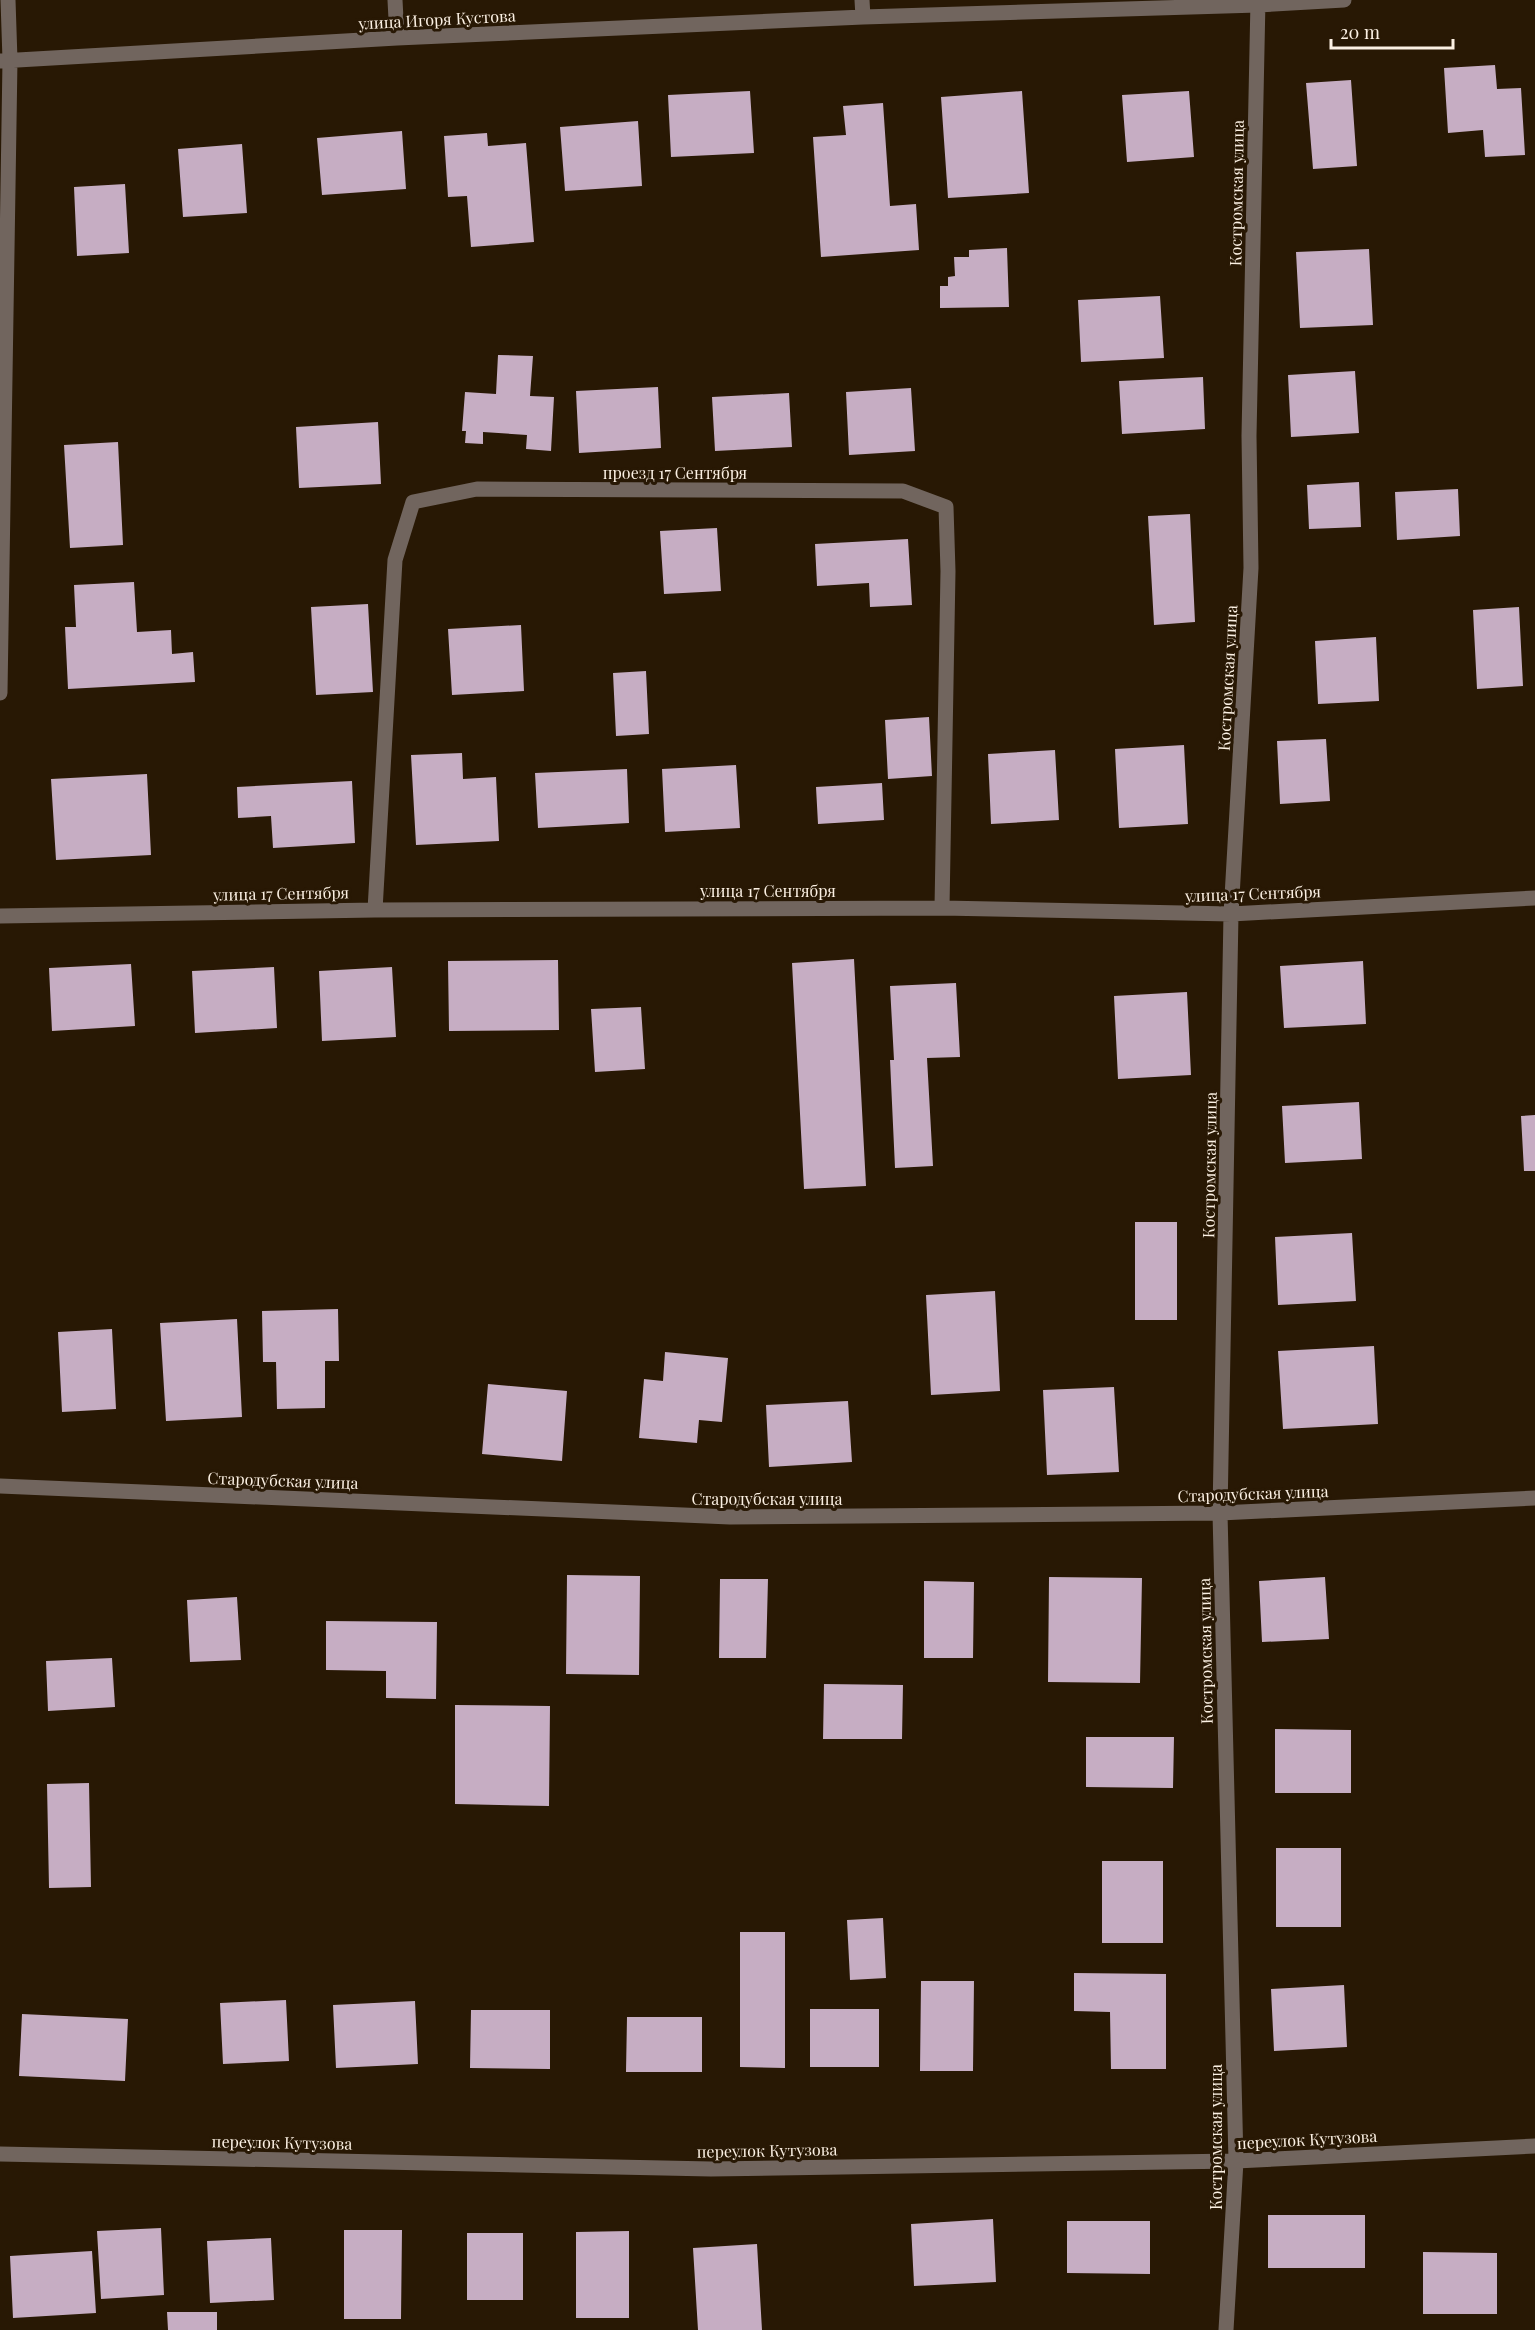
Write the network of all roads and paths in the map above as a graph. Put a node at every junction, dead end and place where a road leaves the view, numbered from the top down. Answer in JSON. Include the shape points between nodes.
{"nodes":[{"id":1,"x":8,"y":0,"type":"edge"},
{"id":2,"x":395,"y":0,"type":"edge"},
{"id":3,"x":862,"y":0,"type":"edge"},
{"id":4,"x":1344,"y":0,"type":"edge"},
{"id":5,"x":1258,"y":3,"type":"edge"},
{"id":6,"x":863,"y":17,"type":"junction"},
{"id":7,"x":397,"y":38,"type":"junction"},
{"id":8,"x":5,"y":61,"type":"edge"},
{"id":9,"x":0,"y":693,"type":"edge"},
{"id":10,"x":1535,"y":898,"type":"edge"},
{"id":11,"x":942,"y":908,"type":"junction"},
{"id":12,"x":375,"y":910,"type":"junction"},
{"id":13,"x":1232,"y":914,"type":"junction"},
{"id":14,"x":0,"y":916,"type":"edge"},
{"id":15,"x":0,"y":1486,"type":"edge"},
{"id":16,"x":1535,"y":1498,"type":"edge"},
{"id":17,"x":1220,"y":1513,"type":"junction"},
{"id":18,"x":1535,"y":2146,"type":"edge"},
{"id":19,"x":0,"y":2154,"type":"edge"},
{"id":20,"x":1236,"y":2161,"type":"junction"},
{"id":21,"x":1226,"y":2330,"type":"edge"}],
"edges":[{"from":1,"to":8,"type":"street"},
{"from":2,"to":7,"type":"street"},
{"from":3,"to":6,"type":"street"},
{"from":4,"to":5,"type":"street","name":"улица Игоря Кустова"},
{"from":5,"to":6,"type":"street","name":"улица Игоря Кустова"},
{"from":5,"to":13,"type":"street","name":"Костромская улица","via":[[1249,436],[1251,568]]},
{"from":6,"to":7,"type":"street","name":"улица Игоря Кустова"},
{"from":7,"to":8,"type":"street","name":"улица Игоря Кустова"},
{"from":8,"to":9,"type":"street"},
{"from":10,"to":13,"type":"street","name":"улица 17 Сентября"},
{"from":11,"to":12,"type":"street","name":"улица 17 Сентября"},
{"from":11,"to":12,"type":"street","name":"проезд 17 Сентября","via":[[946,507],[903,491],[477,489],[413,502],[395,560]]},
{"from":11,"to":13,"type":"street","name":"улица 17 Сентября"},
{"from":12,"to":14,"type":"street","name":"улица 17 Сентября"},
{"from":13,"to":17,"type":"street","name":"Костромская улица"},
{"from":15,"to":17,"type":"street","name":"Стародубская улица","via":[[730,1517]]},
{"from":16,"to":17,"type":"street","name":"Стародубская улица"},
{"from":17,"to":20,"type":"street","name":"Костромская улица"},
{"from":18,"to":20,"type":"street","name":"переулок Кутузова"},
{"from":19,"to":20,"type":"street","name":"переулок Кутузова","via":[[711,2169]]},
{"from":20,"to":21,"type":"street","name":"Костромская улица"}]}
